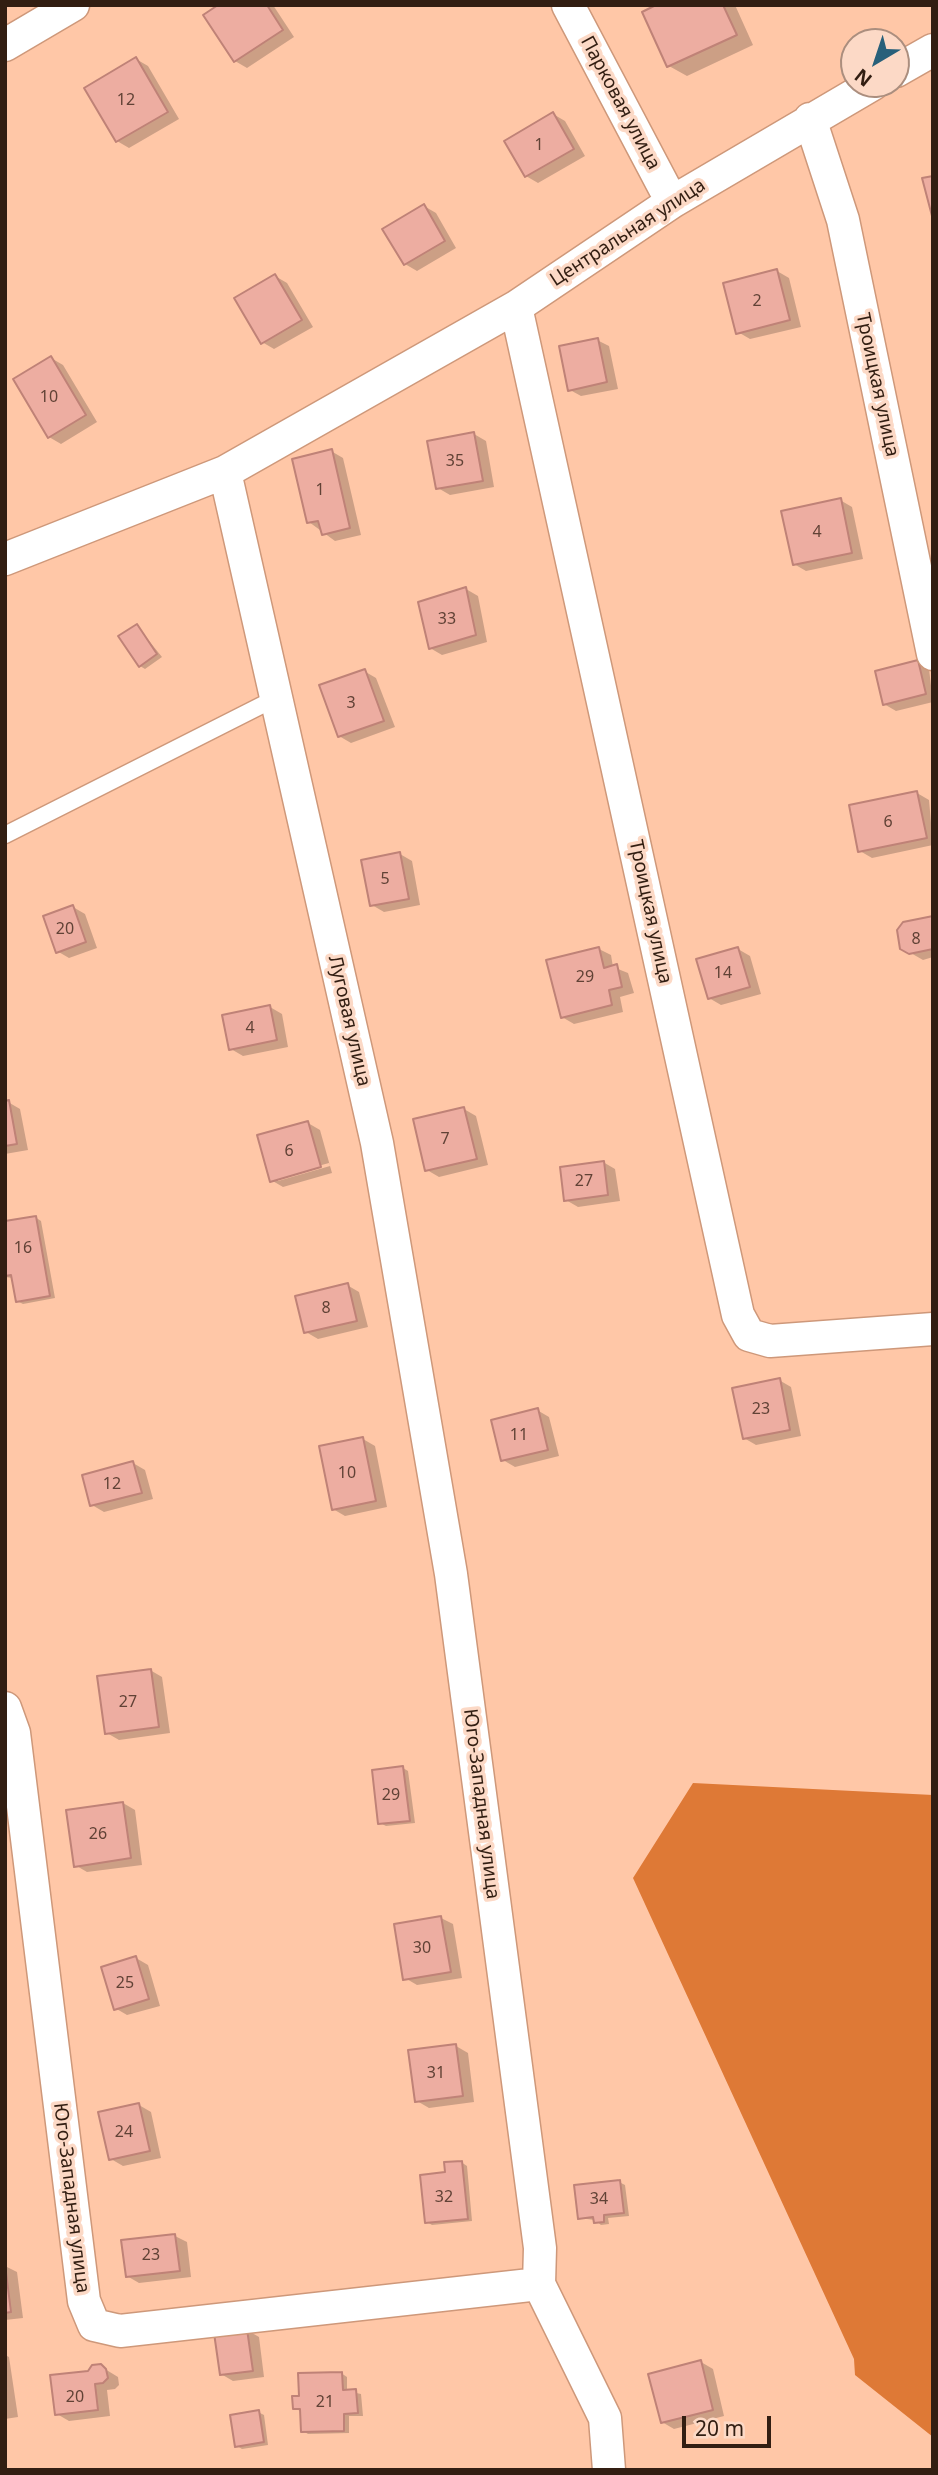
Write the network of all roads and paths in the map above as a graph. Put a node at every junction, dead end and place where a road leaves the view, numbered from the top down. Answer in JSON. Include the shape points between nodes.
{"nodes":[{"id":1,"x":73,"y":5,"type":"edge"},
{"id":2,"x":568,"y":5,"type":"edge"},
{"id":3,"x":5,"y":45,"type":"edge"},
{"id":4,"x":933,"y":50,"type":"edge"},
{"id":5,"x":910,"y":63,"type":"edge"},
{"id":6,"x":848,"y":98,"type":"edge"},
{"id":7,"x":810,"y":119,"type":"junction"},
{"id":8,"x":672,"y":202,"type":"junction"},
{"id":9,"x":516,"y":307,"type":"junction"},
{"id":10,"x":225,"y":472,"type":"junction"},
{"id":11,"x":5,"y":559,"type":"edge"},
{"id":12,"x":933,"y":654,"type":"edge"},
{"id":13,"x":276,"y":698,"type":"junction"},
{"id":14,"x":5,"y":835,"type":"edge"},
{"id":15,"x":933,"y":1329,"type":"edge"},
{"id":16,"x":451,"y":1574,"type":"joint"},
{"id":17,"x":5,"y":1708,"type":"edge"},
{"id":18,"x":539,"y":2284,"type":"junction"},
{"id":19,"x":609,"y":2470,"type":"edge"}],
"edges":[{"from":1,"to":3,"type":"street"},
{"from":2,"to":8,"type":"street","name":"Парковая улица"},
{"from":4,"to":5,"type":"street"},
{"from":6,"to":7,"type":"street","name":"Центральная улица"},
{"from":7,"to":8,"type":"street","name":"Центральная улица"},
{"from":7,"to":12,"type":"street","name":"Троицкая улица","via":[[842,220]]},
{"from":8,"to":9,"type":"street","name":"Центральная улица"},
{"from":9,"to":10,"type":"street","name":"Центральная улица"},
{"from":9,"to":15,"type":"street","name":"Троицкая улица","via":[[738,1315],[749,1335],[770,1341]]},
{"from":10,"to":11,"type":"street","name":"Центральная улица"},
{"from":10,"to":13,"type":"street","name":"Луговая улица"},
{"from":13,"to":14,"type":"lane"},
{"from":13,"to":16,"type":"street","name":"Луговая улица","via":[[377,1143]]},
{"from":16,"to":18,"type":"street","name":"Юго-Западная улица","via":[[540,2248]]},
{"from":17,"to":18,"type":"street","name":"Юго-Западная улица","via":[[14,1733],[84,2301],[94,2325],[120,2331]]},
{"from":18,"to":19,"type":"street","name":"Юго-Западная улица","via":[[605,2418]]}]}
